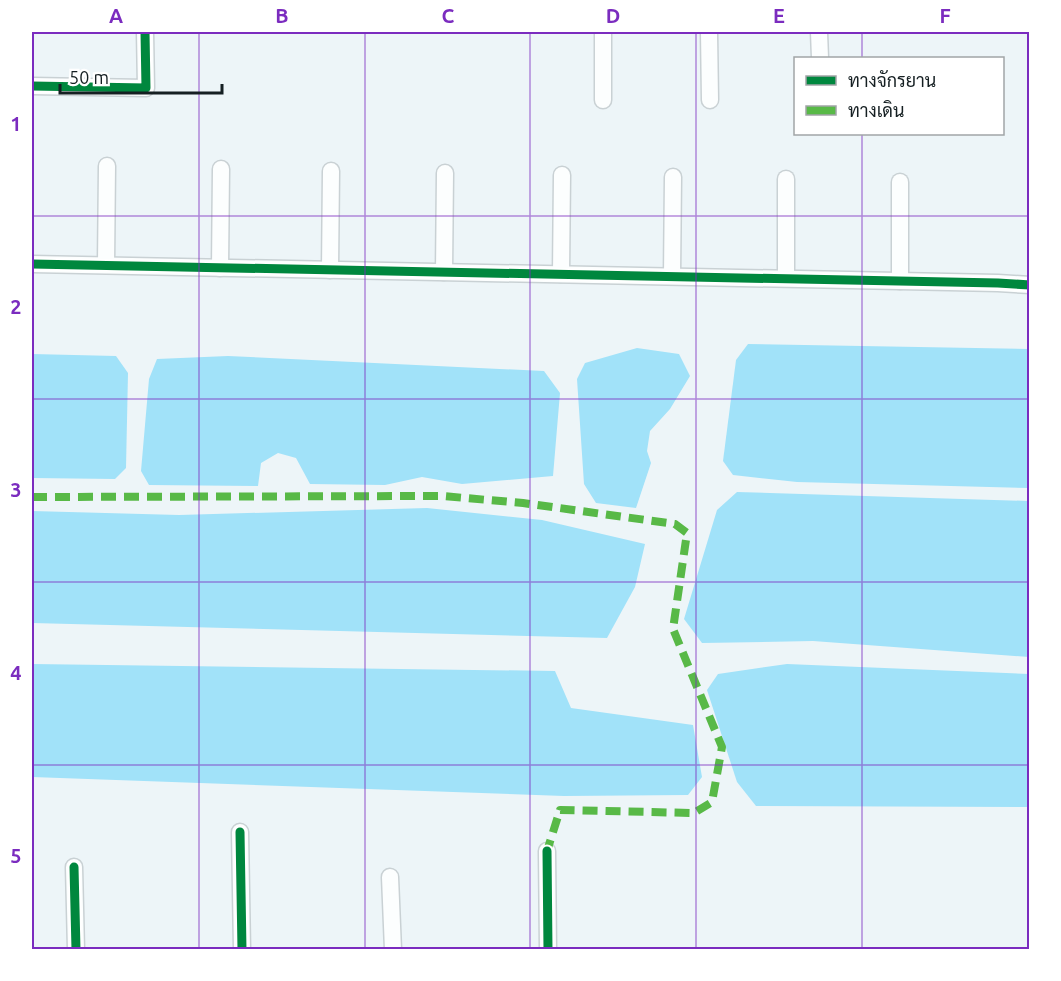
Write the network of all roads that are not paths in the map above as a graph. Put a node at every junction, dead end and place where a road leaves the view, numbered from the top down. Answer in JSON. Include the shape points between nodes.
{"nodes":[{"id":1,"x":145,"y":32,"type":"edge"},
{"id":2,"x":603,"y":32,"type":"edge"},
{"id":3,"x":709,"y":32,"type":"edge"},
{"id":4,"x":819,"y":32,"type":"edge"},
{"id":5,"x":820,"y":57,"type":"edge"},
{"id":6,"x":32,"y":86,"type":"edge"},
{"id":7,"x":603,"y":100,"type":"dead end"},
{"id":8,"x":710,"y":100,"type":"dead end"},
{"id":9,"x":107,"y":166,"type":"dead end"},
{"id":10,"x":221,"y":169,"type":"dead end"},
{"id":11,"x":331,"y":171,"type":"dead end"},
{"id":12,"x":445,"y":173,"type":"dead end"},
{"id":13,"x":562,"y":175,"type":"dead end"},
{"id":14,"x":673,"y":177,"type":"dead end"},
{"id":15,"x":786,"y":179,"type":"dead end"},
{"id":16,"x":900,"y":182,"type":"dead end"},
{"id":17,"x":32,"y":264,"type":"edge"},
{"id":18,"x":106,"y":265,"type":"junction"},
{"id":19,"x":220,"y":268,"type":"junction"},
{"id":20,"x":330,"y":270,"type":"junction"},
{"id":21,"x":444,"y":272,"type":"junction"},
{"id":22,"x":561,"y":274,"type":"junction"},
{"id":23,"x":672,"y":276,"type":"junction"},
{"id":24,"x":786,"y":278,"type":"junction"},
{"id":25,"x":900,"y":281,"type":"junction"},
{"id":26,"x":1029,"y":285,"type":"edge"},
{"id":27,"x":240,"y":832,"type":"dead end"},
{"id":28,"x":548,"y":851,"type":"dead end"},
{"id":29,"x":74,"y":867,"type":"dead end"},
{"id":30,"x":390,"y":877,"type":"dead end"},
{"id":31,"x":76,"y":950,"type":"edge"},
{"id":32,"x":242,"y":950,"type":"edge"},
{"id":33,"x":393,"y":950,"type":"edge"},
{"id":34,"x":548,"y":950,"type":"edge"}],
"edges":[{"from":1,"to":6,"type":"street","via":[[146,88]]},
{"from":2,"to":7,"type":"street"},
{"from":3,"to":8,"type":"street"},
{"from":4,"to":5,"type":"street"},
{"from":9,"to":18,"type":"street"},
{"from":10,"to":19,"type":"street"},
{"from":11,"to":20,"type":"street"},
{"from":12,"to":21,"type":"street"},
{"from":13,"to":22,"type":"street"},
{"from":14,"to":23,"type":"street"},
{"from":15,"to":24,"type":"street"},
{"from":16,"to":25,"type":"street"},
{"from":17,"to":18,"type":"street"},
{"from":18,"to":19,"type":"street"},
{"from":19,"to":20,"type":"street"},
{"from":20,"to":21,"type":"street"},
{"from":21,"to":22,"type":"street"},
{"from":22,"to":23,"type":"street"},
{"from":23,"to":24,"type":"street"},
{"from":24,"to":25,"type":"street"},
{"from":25,"to":26,"type":"street"},
{"from":27,"to":32,"type":"street"},
{"from":28,"to":34,"type":"street"},
{"from":29,"to":31,"type":"street"},
{"from":30,"to":33,"type":"street"}]}
